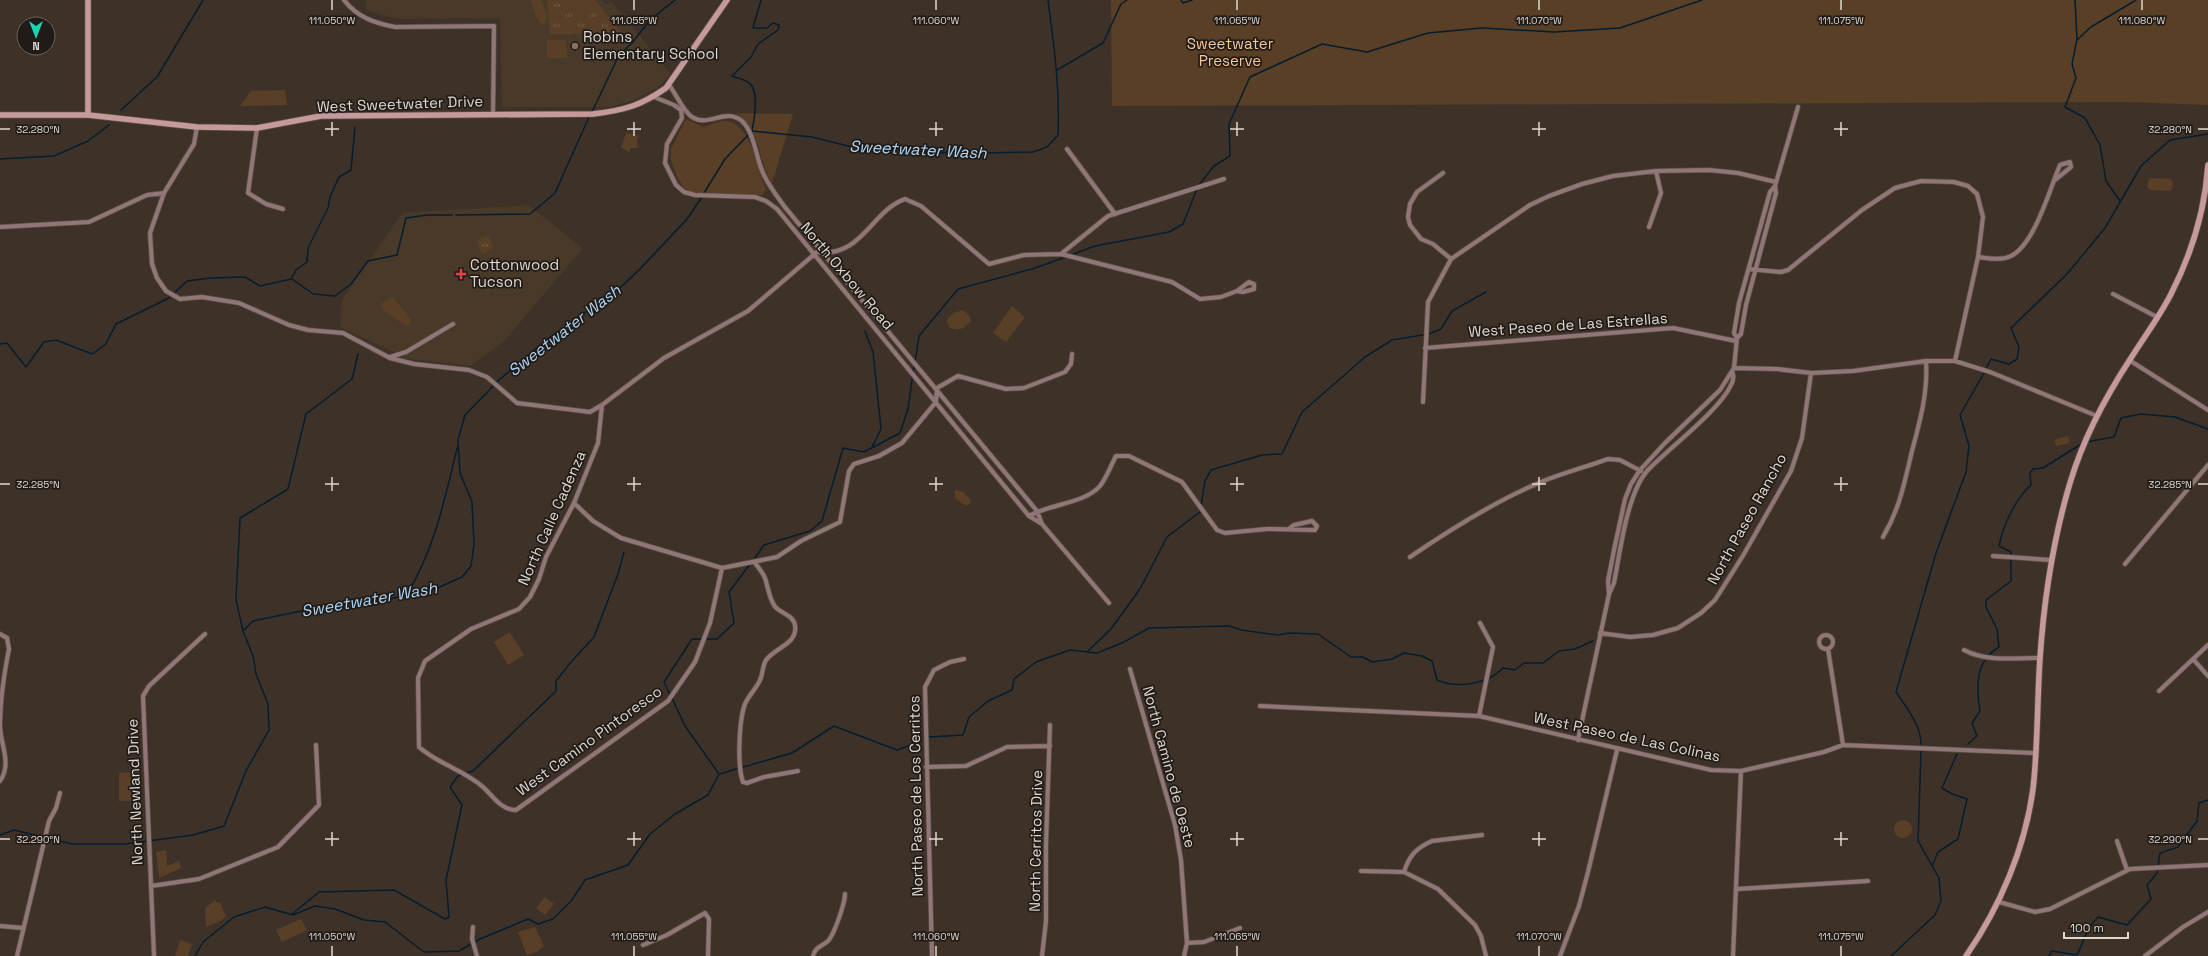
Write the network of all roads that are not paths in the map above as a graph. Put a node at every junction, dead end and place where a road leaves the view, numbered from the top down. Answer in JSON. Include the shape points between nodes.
{"nodes":[{"id":1,"x":88,"y":0,"type":"edge"},
{"id":2,"x":727,"y":0,"type":"edge"},
{"id":3,"x":346,"y":1,"type":"edge"},
{"id":4,"x":669,"y":85,"type":"junction"},
{"id":5,"x":654,"y":97,"type":"junction"},
{"id":6,"x":1798,"y":107,"type":"dead end"},
{"id":7,"x":493,"y":114,"type":"junction"},
{"id":8,"x":0,"y":115,"type":"edge"},
{"id":9,"x":88,"y":115,"type":"junction"},
{"id":10,"x":197,"y":127,"type":"junction"},
{"id":11,"x":257,"y":128,"type":"junction"},
{"id":12,"x":1067,"y":149,"type":"dead end"},
{"id":13,"x":2208,"y":165,"type":"edge"},
{"id":14,"x":1656,"y":171,"type":"junction"},
{"id":15,"x":1443,"y":173,"type":"dead end"},
{"id":16,"x":1224,"y":179,"type":"dead end"},
{"id":17,"x":2055,"y":180,"type":"junction"},
{"id":18,"x":1775,"y":184,"type":"junction"},
{"id":19,"x":164,"y":193,"type":"junction"},
{"id":20,"x":2207,"y":193,"type":"edge"},
{"id":21,"x":283,"y":209,"type":"dead end"},
{"id":22,"x":1115,"y":214,"type":"junction"},
{"id":23,"x":0,"y":227,"type":"edge"},
{"id":24,"x":1650,"y":227,"type":"dead end"},
{"id":25,"x":824,"y":253,"type":"junction"},
{"id":26,"x":1061,"y":254,"type":"junction"},
{"id":27,"x":813,"y":255,"type":"junction"},
{"id":28,"x":1978,"y":257,"type":"junction"},
{"id":29,"x":1451,"y":259,"type":"junction"},
{"id":30,"x":1749,"y":269,"type":"junction"},
{"id":31,"x":1756,"y":270,"type":"junction"},
{"id":32,"x":1237,"y":291,"type":"dead end"},
{"id":33,"x":2113,"y":294,"type":"dead end"},
{"id":34,"x":2157,"y":317,"type":"junction"},
{"id":35,"x":453,"y":324,"type":"dead end"},
{"id":36,"x":1737,"y":339,"type":"junction"},
{"id":37,"x":1424,"y":348,"type":"junction"},
{"id":38,"x":1072,"y":354,"type":"dead end"},
{"id":39,"x":390,"y":358,"type":"junction"},
{"id":40,"x":2129,"y":360,"type":"junction"},
{"id":41,"x":1926,"y":361,"type":"junction"},
{"id":42,"x":1955,"y":361,"type":"junction"},
{"id":43,"x":1733,"y":369,"type":"junction"},
{"id":44,"x":1811,"y":374,"type":"junction"},
{"id":45,"x":937,"y":388,"type":"junction"},
{"id":46,"x":936,"y":402,"type":"junction"},
{"id":47,"x":1423,"y":402,"type":"dead end"},
{"id":48,"x":602,"y":405,"type":"junction"},
{"id":49,"x":2208,"y":410,"type":"edge"},
{"id":50,"x":2097,"y":416,"type":"junction"},
{"id":51,"x":2208,"y":465,"type":"edge"},
{"id":52,"x":1640,"y":470,"type":"junction"},
{"id":53,"x":1645,"y":474,"type":"junction"},
{"id":54,"x":574,"y":503,"type":"junction"},
{"id":55,"x":1037,"y":511,"type":"junction"},
{"id":56,"x":1029,"y":516,"type":"junction"},
{"id":57,"x":1042,"y":524,"type":"junction"},
{"id":58,"x":1290,"y":528,"type":"junction"},
{"id":59,"x":1883,"y":538,"type":"dead end"},
{"id":60,"x":1993,"y":556,"type":"dead end"},
{"id":61,"x":1410,"y":557,"type":"dead end"},
{"id":62,"x":2051,"y":560,"type":"junction"},
{"id":63,"x":755,"y":563,"type":"junction"},
{"id":64,"x":2125,"y":564,"type":"dead end"},
{"id":65,"x":722,"y":568,"type":"junction"},
{"id":66,"x":1609,"y":594,"type":"junction"},
{"id":67,"x":1109,"y":603,"type":"dead end"},
{"id":68,"x":1480,"y":623,"type":"dead end"},
{"id":69,"x":1600,"y":633,"type":"junction"},
{"id":70,"x":0,"y":634,"type":"edge"},
{"id":71,"x":205,"y":634,"type":"dead end"},
{"id":72,"x":2208,"y":645,"type":"edge"},
{"id":73,"x":1828,"y":649,"type":"dead end"},
{"id":74,"x":1964,"y":650,"type":"dead end"},
{"id":75,"x":2040,"y":658,"type":"junction"},
{"id":76,"x":964,"y":659,"type":"dead end"},
{"id":77,"x":2193,"y":659,"type":"junction"},
{"id":78,"x":1130,"y":669,"type":"dead end"},
{"id":79,"x":2208,"y":676,"type":"edge"},
{"id":80,"x":2159,"y":691,"type":"dead end"},
{"id":81,"x":1260,"y":706,"type":"dead end"},
{"id":82,"x":1479,"y":716,"type":"junction"},
{"id":83,"x":1050,"y":725,"type":"dead end"},
{"id":84,"x":1578,"y":740,"type":"junction"},
{"id":85,"x":316,"y":745,"type":"dead end"},
{"id":86,"x":1843,"y":745,"type":"junction"},
{"id":87,"x":1050,"y":746,"type":"junction"},
{"id":88,"x":419,"y":747,"type":"joint"},
{"id":89,"x":1617,"y":750,"type":"junction"},
{"id":90,"x":2035,"y":753,"type":"junction"},
{"id":91,"x":926,"y":766,"type":"junction"},
{"id":92,"x":798,"y":771,"type":"dead end"},
{"id":93,"x":1741,"y":771,"type":"junction"},
{"id":94,"x":0,"y":781,"type":"edge"},
{"id":95,"x":60,"y":793,"type":"dead end"},
{"id":96,"x":1482,"y":835,"type":"dead end"},
{"id":97,"x":2117,"y":841,"type":"dead end"},
{"id":98,"x":2208,"y":865,"type":"edge"},
{"id":99,"x":2127,"y":870,"type":"junction"},
{"id":100,"x":1361,"y":871,"type":"dead end"},
{"id":101,"x":1404,"y":872,"type":"junction"},
{"id":102,"x":1868,"y":881,"type":"dead end"},
{"id":103,"x":151,"y":886,"type":"junction"},
{"id":104,"x":1737,"y":890,"type":"junction"},
{"id":105,"x":845,"y":894,"type":"dead end"},
{"id":106,"x":1999,"y":902,"type":"junction"},
{"id":107,"x":2208,"y":912,"type":"edge"},
{"id":108,"x":0,"y":926,"type":"edge"},
{"id":109,"x":474,"y":927,"type":"dead end"},
{"id":110,"x":24,"y":928,"type":"junction"},
{"id":111,"x":1240,"y":928,"type":"dead end"},
{"id":112,"x":1187,"y":943,"type":"junction"},
{"id":113,"x":643,"y":945,"type":"dead end"},
{"id":114,"x":17,"y":956,"type":"edge"},
{"id":115,"x":154,"y":956,"type":"edge"},
{"id":116,"x":477,"y":956,"type":"edge"},
{"id":117,"x":708,"y":956,"type":"edge"},
{"id":118,"x":813,"y":956,"type":"edge"},
{"id":119,"x":932,"y":956,"type":"edge"},
{"id":120,"x":1042,"y":956,"type":"edge"},
{"id":121,"x":1184,"y":956,"type":"edge"},
{"id":122,"x":1486,"y":956,"type":"edge"},
{"id":123,"x":1560,"y":956,"type":"edge"},
{"id":124,"x":1733,"y":956,"type":"edge"},
{"id":125,"x":1966,"y":956,"type":"edge"},
{"id":126,"x":2145,"y":956,"type":"edge"}],
"edges":[{"from":1,"to":9,"type":"street"},
{"from":2,"to":4,"type":"street","name":"West Sweetwater Drive"},
{"from":3,"to":7,"type":"street","via":[[365,19],[383,25],[494,26]]},
{"from":4,"to":5,"type":"street","name":"West Sweetwater Drive"},
{"from":4,"to":25,"type":"street","name":"North Oxbow Road","via":[[692,116],[702,121],[722,115],[733,116],[742,122],[752,139],[763,174],[769,184]]},
{"from":5,"to":7,"type":"street","name":"West Sweetwater Drive","via":[[626,110],[593,114]]},
{"from":5,"to":27,"type":"street","name":"North Oxbow Road","via":[[674,104],[681,110],[682,118],[667,144],[665,162],[676,185],[684,192],[695,195],[755,197],[766,201],[777,209]]},
{"from":6,"to":18,"type":"street"},
{"from":7,"to":11,"type":"street","name":"West Sweetwater Drive","via":[[321,116]]},
{"from":8,"to":9,"type":"street","name":"West Sweetwater Drive"},
{"from":9,"to":10,"type":"street","name":"West Sweetwater Drive"},
{"from":10,"to":11,"type":"street","name":"West Sweetwater Drive"},
{"from":10,"to":19,"type":"street","via":[[190,154]]},
{"from":11,"to":21,"type":"street","via":[[248,193],[266,204]]},
{"from":12,"to":22,"type":"street"},
{"from":13,"to":20,"type":"street"},
{"from":14,"to":18,"type":"street","via":[[1709,170],[1738,173]]},
{"from":14,"to":24,"type":"street","via":[[1661,193]]},
{"from":14,"to":29,"type":"street","via":[[1613,176],[1549,196]]},
{"from":15,"to":29,"type":"street","via":[[1417,192],[1410,204],[1408,217],[1410,225],[1421,239],[1433,244]]},
{"from":16,"to":22,"type":"street"},
{"from":17,"to":17,"type":"street","via":[[2068,172],[2070,162],[2063,162],[2060,165]]},
{"from":17,"to":28,"type":"street","via":[[2027,240],[2018,251],[2005,258]]},
{"from":18,"to":30,"type":"street","via":[[1770,192]]},
{"from":18,"to":31,"type":"street","via":[[1776,193]]},
{"from":19,"to":23,"type":"street","via":[[140,198],[89,222]]},
{"from":19,"to":39,"type":"street","via":[[150,233],[150,248],[157,278],[166,291],[180,299],[202,297],[239,303],[289,325],[308,330],[343,333]]},
{"from":20,"to":34,"type":"street","via":[[2193,243],[2170,296]]},
{"from":22,"to":26,"type":"street","via":[[1108,216]]},
{"from":25,"to":26,"type":"street","via":[[852,246],[892,203],[905,198],[921,206],[989,264],[1024,255]]},
{"from":25,"to":27,"type":"street","via":[[817,252]]},
{"from":25,"to":45,"type":"street","name":"North Oxbow Road"},
{"from":26,"to":32,"type":"street","via":[[1172,282],[1200,300],[1221,297]]},
{"from":27,"to":46,"type":"street","name":"North Oxbow Road"},
{"from":27,"to":48,"type":"street","via":[[748,311],[664,358]]},
{"from":28,"to":31,"type":"street","via":[[1983,217],[1977,194],[1968,186],[1954,182],[1921,181],[1895,188],[1880,196],[1788,270]]},
{"from":28,"to":42,"type":"street"},
{"from":29,"to":37,"type":"street","via":[[1428,302]]},
{"from":30,"to":31,"type":"street"},
{"from":30,"to":36,"type":"street","via":[[1739,303],[1734,333]]},
{"from":31,"to":36,"type":"street","via":[[1741,334]]},
{"from":33,"to":34,"type":"street"},
{"from":34,"to":40,"type":"street"},
{"from":35,"to":39,"type":"street","via":[[406,352]]},
{"from":36,"to":37,"type":"street","name":"West Paseo de Las Estrellas","via":[[1672,328]]},
{"from":36,"to":43,"type":"street"},
{"from":37,"to":47,"type":"street"},
{"from":38,"to":45,"type":"street","via":[[1071,364],[1065,372],[1024,388],[1006,389],[958,376]]},
{"from":39,"to":48,"type":"street","via":[[414,364],[469,370],[487,377],[517,403],[590,412]]},
{"from":40,"to":49,"type":"street"},
{"from":40,"to":50,"type":"street"},
{"from":41,"to":42,"type":"street"},
{"from":41,"to":44,"type":"street"},
{"from":41,"to":59,"type":"street","via":[[1926,392],[1905,481],[1896,516]]},
{"from":42,"to":50,"type":"street","via":[[1990,372]]},
{"from":43,"to":44,"type":"street","via":[[1777,369]]},
{"from":43,"to":52,"type":"street","via":[[1713,398]]},
{"from":43,"to":53,"type":"street","via":[[1731,386],[1720,401]]},
{"from":44,"to":69,"type":"street","name":"North Paseo Rancho","via":[[1802,438],[1791,471],[1715,600],[1678,628],[1653,635],[1630,637]]},
{"from":45,"to":46,"type":"street"},
{"from":45,"to":55,"type":"street","name":"North Oxbow Road"},
{"from":46,"to":56,"type":"street","name":"North Oxbow Road"},
{"from":46,"to":63,"type":"street","via":[[902,443],[879,456],[854,464],[849,471],[840,522],[801,541],[777,557]]},
{"from":48,"to":54,"type":"street","name":"North Calle Cadenza","via":[[598,443]]},
{"from":50,"to":62,"type":"street","via":[[2070,482]]},
{"from":51,"to":64,"type":"street"},
{"from":52,"to":53,"type":"street"},
{"from":52,"to":61,"type":"street","via":[[1620,460],[1608,459],[1542,482],[1511,496]]},
{"from":52,"to":66,"type":"street","via":[[1630,484],[1625,499],[1608,581]]},
{"from":53,"to":66,"type":"street","via":[[1633,497],[1614,583]]},
{"from":54,"to":65,"type":"street","via":[[593,521],[620,538]]},
{"from":54,"to":88,"type":"street","name":"North Calle Cadenza","via":[[546,557],[530,597],[519,609],[471,629],[425,661],[418,678]]},
{"from":55,"to":56,"type":"street"},
{"from":55,"to":57,"type":"street","name":"North Oxbow Road"},
{"from":55,"to":58,"type":"street","via":[[1080,499],[1099,486],[1116,456],[1121,454],[1182,482],[1217,530],[1225,533]]},
{"from":56,"to":57,"type":"street","name":"North Oxbow Road"},
{"from":57,"to":67,"type":"street","name":"North Oxbow Road"},
{"from":58,"to":58,"type":"street","via":[[1307,531],[1315,530],[1317,526],[1312,521]]},
{"from":60,"to":62,"type":"street"},
{"from":62,"to":75,"type":"street"},
{"from":63,"to":65,"type":"street"},
{"from":63,"to":92,"type":"street","via":[[764,576],[774,605],[795,623],[795,633],[790,641],[766,660],[760,680],[746,702],[743,711],[740,773],[743,782],[747,783]]},
{"from":65,"to":88,"type":"street","name":"West Camino Pintoresco","via":[[710,623],[695,662],[668,701],[516,810],[501,805],[469,776]]},
{"from":66,"to":69,"type":"street"},
{"from":68,"to":82,"type":"street","via":[[1493,647]]},
{"from":69,"to":84,"type":"street"},
{"from":70,"to":94,"type":"street","via":[[7,638],[9,649],[0,727],[6,770]]},
{"from":71,"to":103,"type":"street","name":"North Newland Drive","via":[[149,686],[143,696]]},
{"from":72,"to":77,"type":"street"},
{"from":73,"to":86,"type":"street"},
{"from":74,"to":75,"type":"street","via":[[1986,658]]},
{"from":75,"to":90,"type":"street"},
{"from":76,"to":91,"type":"street","name":"North Paseo de Los Cerritos","via":[[950,662],[934,670],[925,687]]},
{"from":77,"to":79,"type":"street"},
{"from":77,"to":80,"type":"street"},
{"from":78,"to":112,"type":"street","name":"North Camino de Oeste","via":[[1176,830],[1181,860]]},
{"from":81,"to":82,"type":"street","name":"West Paseo de Las Colinas"},
{"from":82,"to":84,"type":"street","name":"West Paseo de Las Colinas"},
{"from":83,"to":87,"type":"street","name":"North Cerritos Drive"},
{"from":84,"to":89,"type":"street","name":"West Paseo de Las Colinas"},
{"from":85,"to":103,"type":"street","via":[[319,805],[278,847],[199,879]]},
{"from":86,"to":90,"type":"street","name":"West Paseo de Las Colinas"},
{"from":86,"to":93,"type":"street","name":"West Paseo de Las Colinas","via":[[1824,752]]},
{"from":87,"to":91,"type":"street","via":[[1007,747],[966,766]]},
{"from":87,"to":120,"type":"street","name":"North Cerritos Drive","via":[[1046,921]]},
{"from":89,"to":93,"type":"street","name":"West Paseo de Las Colinas","via":[[1711,770]]},
{"from":89,"to":123,"type":"street","via":[[1579,906]]},
{"from":90,"to":106,"type":"street","via":[[2033,790],[2021,840]]},
{"from":91,"to":119,"type":"street","name":"North Paseo de Los Cerritos"},
{"from":93,"to":104,"type":"street"},
{"from":95,"to":110,"type":"street","via":[[49,821]]},
{"from":96,"to":101,"type":"street","via":[[1425,844],[1414,851]]},
{"from":97,"to":99,"type":"street"},
{"from":98,"to":99,"type":"street"},
{"from":99,"to":106,"type":"street","via":[[2050,909],[2026,911]]},
{"from":100,"to":101,"type":"street"},
{"from":101,"to":122,"type":"street","via":[[1438,889],[1475,925]]},
{"from":102,"to":104,"type":"street"},
{"from":103,"to":115,"type":"street","name":"North Newland Drive"},
{"from":104,"to":124,"type":"street"},
{"from":105,"to":118,"type":"street","via":[[845,901],[828,941],[818,946]]},
{"from":106,"to":125,"type":"street"},
{"from":107,"to":126,"type":"street","via":[[2183,927]]},
{"from":108,"to":110,"type":"street"},
{"from":109,"to":116,"type":"street","via":[[471,931]]},
{"from":110,"to":114,"type":"street"},
{"from":111,"to":112,"type":"street","via":[[1204,942]]},
{"from":112,"to":121,"type":"street","name":"North Camino de Oeste"},
{"from":113,"to":117,"type":"street","via":[[705,914],[709,919]]}]}
